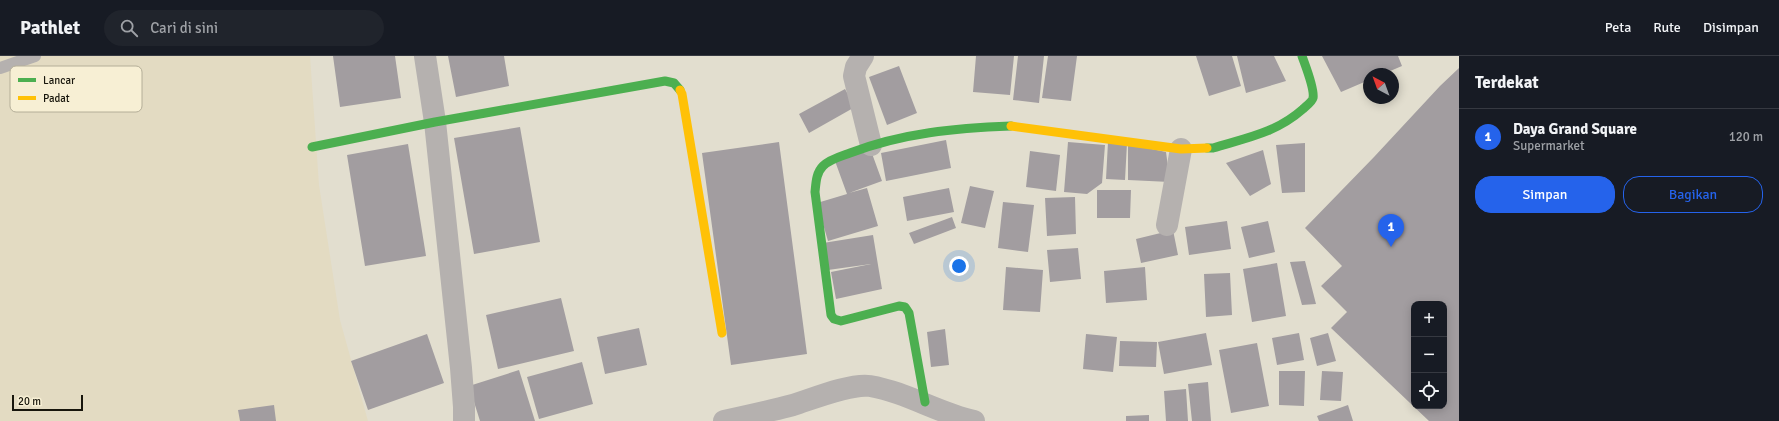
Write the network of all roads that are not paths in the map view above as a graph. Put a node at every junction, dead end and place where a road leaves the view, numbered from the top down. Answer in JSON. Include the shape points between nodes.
{"nodes":[{"id":1,"x":35,"y":56,"type":"edge"},
{"id":2,"x":425,"y":56,"type":"edge"},
{"id":3,"x":863,"y":56,"type":"edge"},
{"id":4,"x":1302,"y":56,"type":"edge"},
{"id":5,"x":0,"y":68,"type":"edge"},
{"id":6,"x":435,"y":122,"type":"junction"},
{"id":7,"x":871,"y":145,"type":"junction"},
{"id":8,"x":312,"y":147,"type":"dead end"},
{"id":9,"x":1182,"y":149,"type":"junction"},
{"id":10,"x":1167,"y":225,"type":"dead end"},
{"id":11,"x":722,"y":333,"type":"dead end"},
{"id":12,"x":925,"y":402,"type":"junction"},
{"id":13,"x":464,"y":421,"type":"edge"},
{"id":14,"x":724,"y":421,"type":"edge"},
{"id":15,"x":974,"y":421,"type":"edge"}],
"edges":[{"from":1,"to":5,"type":"lane"},
{"from":2,"to":6,"type":"street"},
{"from":3,"to":7,"type":"street","via":[[854,76]]},
{"from":4,"to":9,"type":"street","via":[[1313,90],[1313,98],[1302,111],[1271,131],[1250,139],[1213,148]]},
{"from":6,"to":8,"type":"street"},
{"from":6,"to":11,"type":"street","via":[[665,81],[675,84],[682,94]]},
{"from":6,"to":13,"type":"street","via":[[461,368]]},
{"from":7,"to":9,"type":"street","via":[[902,137],[1016,126]]},
{"from":7,"to":12,"type":"street","via":[[829,162],[823,166],[816,181],[816,199],[831,315],[841,321],[899,306],[905,308],[909,313],[913,331]]},
{"from":9,"to":10,"type":"street"},
{"from":12,"to":14,"type":"street","via":[[863,386]]},
{"from":12,"to":15,"type":"street","via":[[953,416]]}]}
